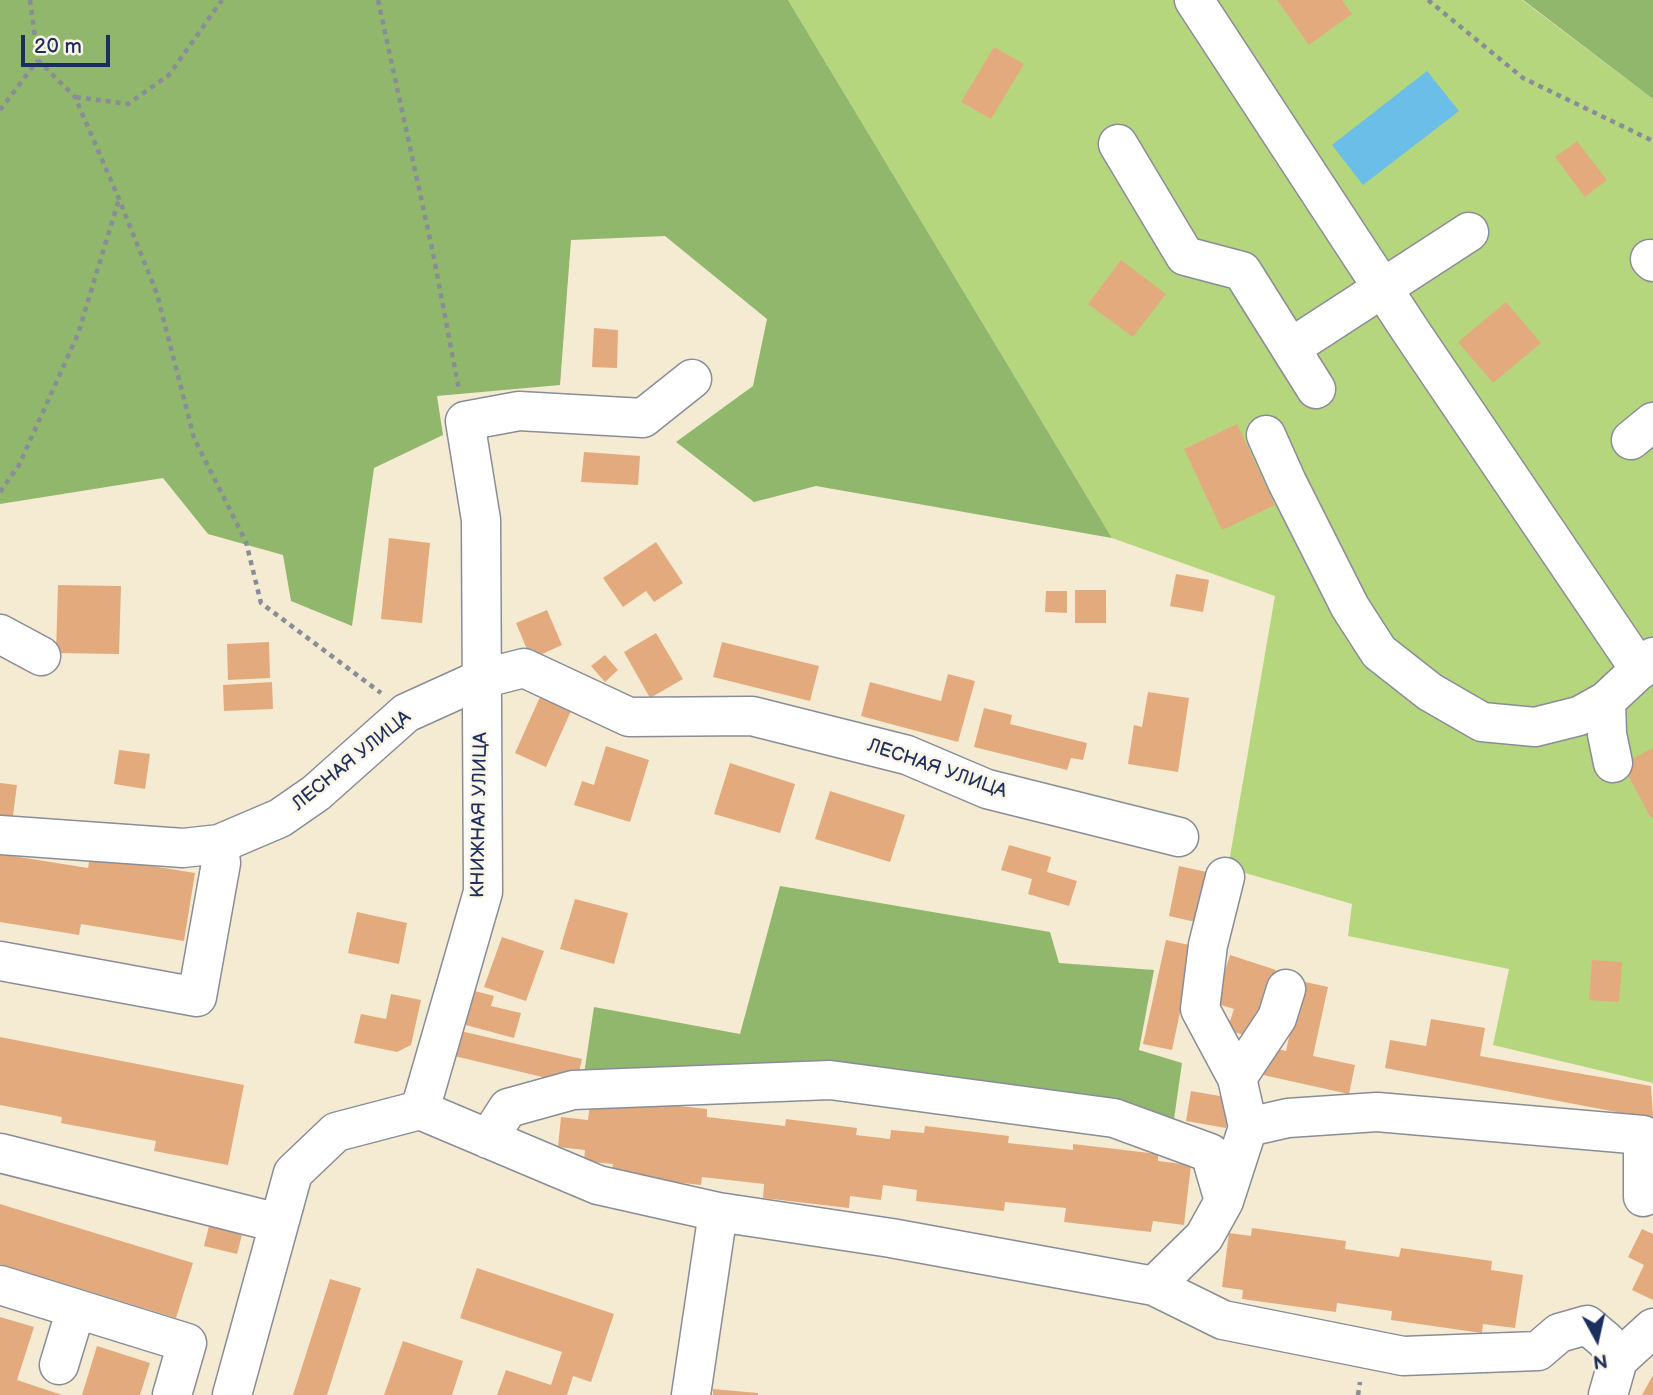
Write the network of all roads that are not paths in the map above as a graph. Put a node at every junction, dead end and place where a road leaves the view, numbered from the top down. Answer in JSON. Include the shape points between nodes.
{"nodes":[{"id":1,"x":1194,"y":0,"type":"edge"},
{"id":2,"x":1118,"y":144,"type":"dead end"},
{"id":3,"x":1469,"y":232,"type":"dead end"},
{"id":4,"x":1383,"y":289,"type":"junction"},
{"id":5,"x":1292,"y":347,"type":"junction"},
{"id":6,"x":692,"y":379,"type":"dead end"},
{"id":7,"x":1316,"y":390,"type":"dead end"},
{"id":8,"x":1266,"y":435,"type":"dead end"},
{"id":9,"x":0,"y":634,"type":"edge"},
{"id":10,"x":41,"y":656,"type":"dead end"},
{"id":11,"x":1646,"y":664,"type":"edge"},
{"id":12,"x":481,"y":679,"type":"junction"},
{"id":13,"x":1606,"y":701,"type":"junction"},
{"id":14,"x":1613,"y":763,"type":"dead end"},
{"id":15,"x":0,"y":835,"type":"edge"},
{"id":16,"x":1179,"y":837,"type":"dead end"},
{"id":17,"x":219,"y":844,"type":"junction"},
{"id":18,"x":1226,"y":877,"type":"dead end"},
{"id":19,"x":0,"y":961,"type":"edge"},
{"id":20,"x":1286,"y":989,"type":"dead end"},
{"id":21,"x":1237,"y":1078,"type":"junction"},
{"id":22,"x":420,"y":1110,"type":"junction"},
{"id":23,"x":1248,"y":1127,"type":"junction"},
{"id":24,"x":488,"y":1139,"type":"junction"},
{"id":25,"x":0,"y":1153,"type":"edge"},
{"id":26,"x":1643,"y":1197,"type":"dead end"},
{"id":27,"x":1224,"y":1201,"type":"junction"},
{"id":28,"x":718,"y":1212,"type":"junction"},
{"id":29,"x":278,"y":1223,"type":"junction"},
{"id":30,"x":0,"y":1285,"type":"edge"},
{"id":31,"x":1154,"y":1286,"type":"junction"},
{"id":32,"x":76,"y":1309,"type":"junction"},
{"id":33,"x":1653,"y":1328,"type":"edge"},
{"id":34,"x":60,"y":1365,"type":"dead end"},
{"id":35,"x":1613,"y":1377,"type":"edge"},
{"id":36,"x":172,"y":1395,"type":"edge"},
{"id":37,"x":232,"y":1395,"type":"edge"},
{"id":38,"x":691,"y":1395,"type":"edge"}],
"edges":[{"from":1,"to":4,"type":"street"},
{"from":2,"to":5,"type":"street","via":[[1160,246],[1242,271]]},
{"from":3,"to":4,"type":"street"},
{"from":4,"to":5,"type":"street"},
{"from":4,"to":11,"type":"street"},
{"from":5,"to":7,"type":"street"},
{"from":6,"to":12,"type":"street","name":"КНИЖНАЯ УЛИЦА","via":[[643,418],[519,411],[466,421],[481,520]]},
{"from":8,"to":13,"type":"street","via":[[1350,607],[1379,652],[1430,692],[1482,723],[1535,727],[1579,716]]},
{"from":9,"to":10,"type":"street"},
{"from":11,"to":13,"type":"street"},
{"from":12,"to":16,"type":"street","name":"ЛЕСНАЯ УЛИЦА","via":[[524,668],[629,717],[752,716],[906,755],[987,789]]},
{"from":12,"to":17,"type":"street","name":"ЛЕСНАЯ УЛИЦА","via":[[406,713],[316,793],[280,818]]},
{"from":12,"to":22,"type":"street","name":"КНИЖНАЯ УЛИЦА","via":[[483,892]]},
{"from":13,"to":14,"type":"street"},
{"from":15,"to":17,"type":"street","name":"ЛЕСНАЯ УЛИЦА","via":[[183,848]]},
{"from":17,"to":19,"type":"street","via":[[221,863],[197,997]]},
{"from":18,"to":21,"type":"street","via":[[1208,945],[1200,1009]]},
{"from":20,"to":21,"type":"street","via":[[1277,1018]]},
{"from":21,"to":23,"type":"street"},
{"from":22,"to":24,"type":"street"},
{"from":22,"to":29,"type":"street","via":[[336,1132],[293,1173]]},
{"from":23,"to":26,"type":"street","via":[[1288,1118],[1377,1112],[1643,1135]]},
{"from":23,"to":27,"type":"street"},
{"from":24,"to":27,"type":"street","via":[[508,1108],[573,1090],[830,1080],[1114,1118],[1210,1153]]},
{"from":24,"to":28,"type":"street","via":[[598,1185]]},
{"from":25,"to":29,"type":"street"},
{"from":27,"to":31,"type":"street","via":[[1204,1237]]},
{"from":28,"to":31,"type":"street"},
{"from":28,"to":38,"type":"street"},
{"from":29,"to":37,"type":"street"},
{"from":30,"to":32,"type":"street"},
{"from":31,"to":35,"type":"street","via":[[1223,1320],[1403,1356],[1538,1351],[1559,1333],[1587,1325],[1606,1341]]},
{"from":32,"to":34,"type":"street"},
{"from":32,"to":36,"type":"street","via":[[187,1343]]},
{"from":33,"to":35,"type":"street"}]}
